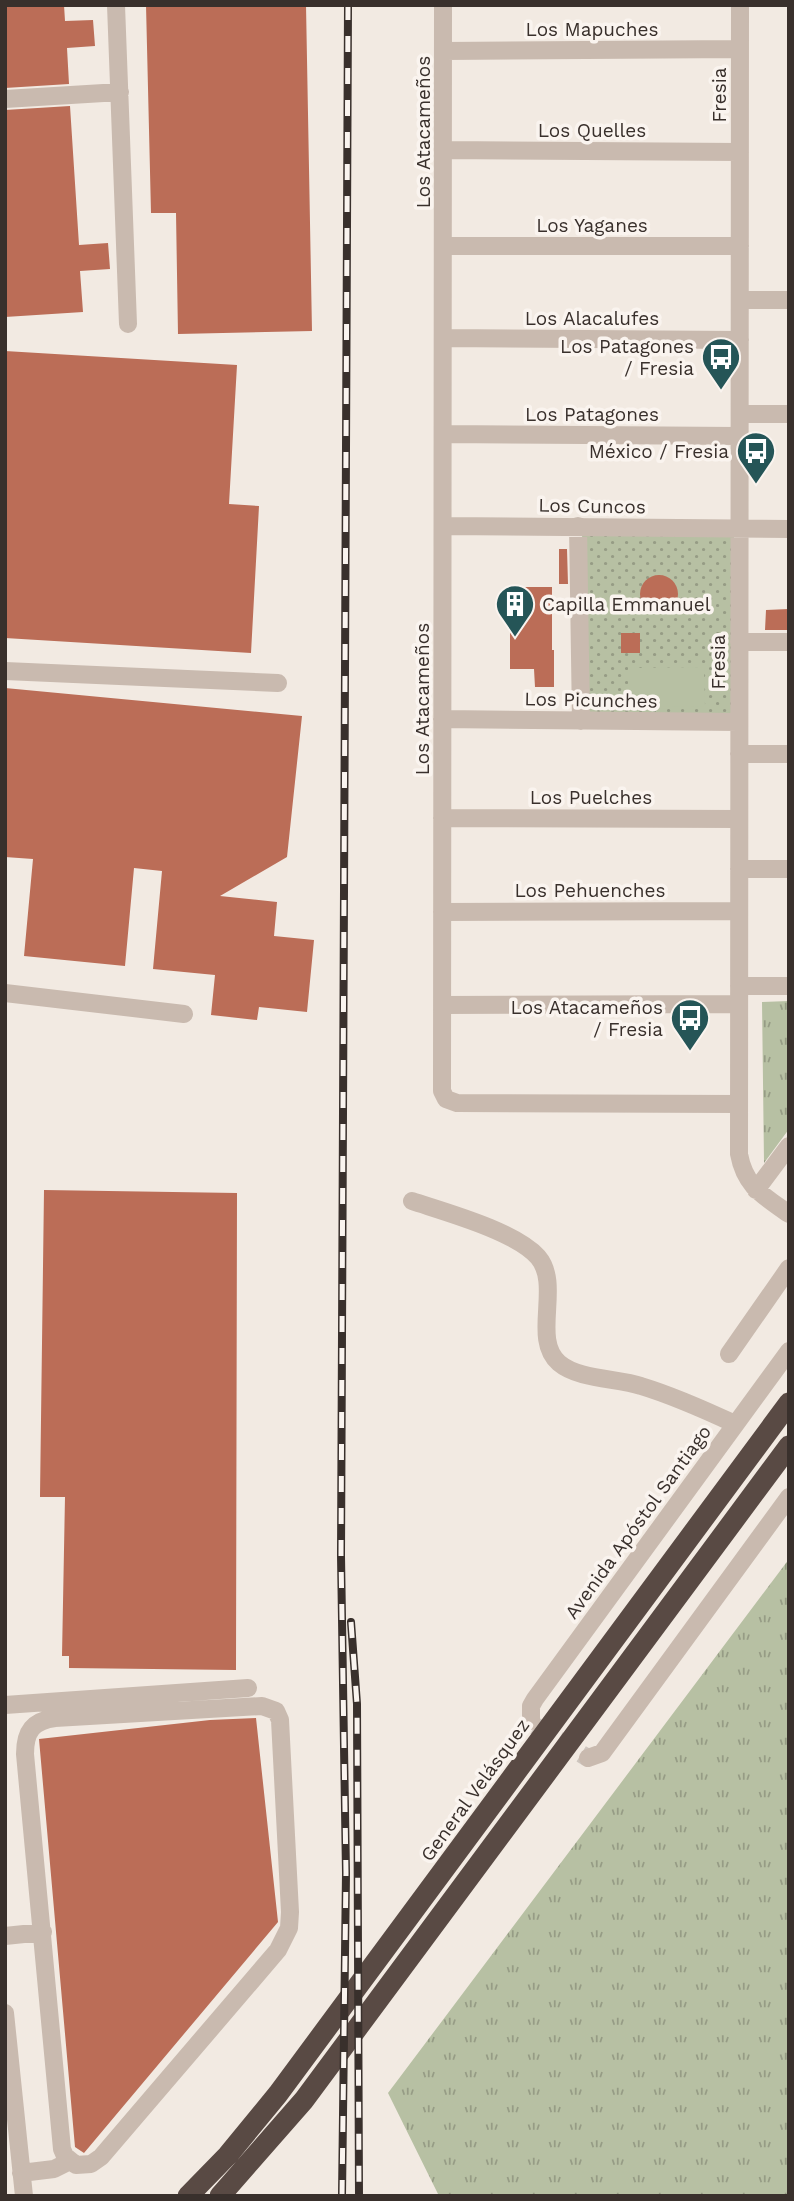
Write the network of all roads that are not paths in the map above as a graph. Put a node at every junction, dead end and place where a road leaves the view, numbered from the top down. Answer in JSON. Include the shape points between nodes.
{"nodes":[{"id":1,"x":116,"y":5,"type":"edge"},
{"id":2,"x":443,"y":5,"type":"edge"},
{"id":3,"x":740,"y":5,"type":"edge"},
{"id":4,"x":740,"y":49,"type":"junction"},
{"id":5,"x":444,"y":51,"type":"junction"},
{"id":6,"x":120,"y":92,"type":"junction"},
{"id":7,"x":5,"y":99,"type":"edge"},
{"id":8,"x":444,"y":150,"type":"junction"},
{"id":9,"x":740,"y":152,"type":"junction"},
{"id":10,"x":444,"y":246,"type":"junction"},
{"id":11,"x":740,"y":246,"type":"junction"},
{"id":12,"x":740,"y":300,"type":"junction"},
{"id":13,"x":789,"y":300,"type":"edge"},
{"id":14,"x":128,"y":324,"type":"dead end"},
{"id":15,"x":444,"y":338,"type":"junction"},
{"id":16,"x":740,"y":341,"type":"junction"},
{"id":17,"x":740,"y":414,"type":"junction"},
{"id":18,"x":789,"y":414,"type":"edge"},
{"id":19,"x":443,"y":434,"type":"junction"},
{"id":20,"x":739,"y":436,"type":"junction"},
{"id":21,"x":443,"y":526,"type":"junction"},
{"id":22,"x":578,"y":526,"type":"junction"},
{"id":23,"x":789,"y":528,"type":"edge"},
{"id":24,"x":739,"y":529,"type":"junction"},
{"id":25,"x":739,"y":642,"type":"junction"},
{"id":26,"x":789,"y":642,"type":"edge"},
{"id":27,"x":5,"y":671,"type":"edge"},
{"id":28,"x":278,"y":683,"type":"dead end"},
{"id":29,"x":442,"y":719,"type":"junction"},
{"id":30,"x":581,"y":721,"type":"junction"},
{"id":31,"x":739,"y":722,"type":"junction"},
{"id":32,"x":739,"y":754,"type":"junction"},
{"id":33,"x":789,"y":754,"type":"edge"},
{"id":34,"x":442,"y":818,"type":"junction"},
{"id":35,"x":739,"y":819,"type":"junction"},
{"id":36,"x":739,"y":869,"type":"junction"},
{"id":37,"x":789,"y":869,"type":"edge"},
{"id":38,"x":739,"y":911,"type":"junction"},
{"id":39,"x":442,"y":912,"type":"junction"},
{"id":40,"x":789,"y":986,"type":"edge"},
{"id":41,"x":5,"y":993,"type":"edge"},
{"id":42,"x":739,"y":995,"type":"junction"},
{"id":43,"x":442,"y":1005,"type":"junction"},
{"id":44,"x":184,"y":1014,"type":"dead end"},
{"id":45,"x":739,"y":1104,"type":"junction"},
{"id":46,"x":789,"y":1146,"type":"edge"},
{"id":47,"x":756,"y":1190,"type":"junction"},
{"id":48,"x":412,"y":1201,"type":"dead end"},
{"id":49,"x":789,"y":1214,"type":"edge"},
{"id":50,"x":789,"y":1268,"type":"edge"},
{"id":51,"x":789,"y":1351,"type":"edge"},
{"id":52,"x":729,"y":1353,"type":"dead end"},
{"id":53,"x":789,"y":1403,"type":"edge"},
{"id":54,"x":735,"y":1424,"type":"junction"},
{"id":55,"x":789,"y":1446,"type":"edge"},
{"id":56,"x":789,"y":1497,"type":"edge"},
{"id":57,"x":248,"y":1688,"type":"dead end"},
{"id":58,"x":5,"y":1705,"type":"edge"},
{"id":59,"x":531,"y":1721,"type":"dead end"},
{"id":60,"x":588,"y":1758,"type":"dead end"},
{"id":61,"x":43,"y":1933,"type":"junction"},
{"id":62,"x":5,"y":1936,"type":"edge"},
{"id":63,"x":5,"y":2013,"type":"edge"},
{"id":64,"x":69,"y":2161,"type":"junction"},
{"id":65,"x":21,"y":2173,"type":"junction"},
{"id":66,"x":24,"y":2196,"type":"edge"},
{"id":67,"x":188,"y":2196,"type":"edge"},
{"id":68,"x":220,"y":2196,"type":"edge"}],
"edges":[{"from":1,"to":6,"type":"street"},
{"from":2,"to":5,"type":"street","name":"Los Atacameños"},
{"from":3,"to":4,"type":"street","name":"Fresia"},
{"from":4,"to":5,"type":"street","name":"Los Mapuches"},
{"from":4,"to":9,"type":"street","name":"Fresia"},
{"from":5,"to":8,"type":"street","name":"Los Atacameños"},
{"from":6,"to":7,"type":"street"},
{"from":6,"to":14,"type":"street"},
{"from":8,"to":9,"type":"street","name":"Los Quelles"},
{"from":8,"to":10,"type":"street","name":"Los Atacameños"},
{"from":9,"to":11,"type":"street","name":"Fresia"},
{"from":10,"to":11,"type":"street","name":"Los Yaganes"},
{"from":10,"to":15,"type":"street","name":"Los Atacameños"},
{"from":11,"to":12,"type":"street","name":"Fresia"},
{"from":12,"to":13,"type":"street"},
{"from":12,"to":16,"type":"street","name":"Fresia"},
{"from":15,"to":16,"type":"street","name":"Los Alacalufes"},
{"from":15,"to":19,"type":"street","name":"Los Atacameños"},
{"from":16,"to":17,"type":"street","name":"Fresia"},
{"from":17,"to":18,"type":"street"},
{"from":17,"to":20,"type":"street","name":"Fresia"},
{"from":19,"to":20,"type":"street","name":"Los Patagones"},
{"from":19,"to":21,"type":"street","name":"Los Atacameños"},
{"from":20,"to":24,"type":"street","name":"Fresia"},
{"from":21,"to":22,"type":"street","name":"Los Cuncos"},
{"from":21,"to":29,"type":"street","name":"Los Atacameños"},
{"from":22,"to":24,"type":"street","name":"Los Cuncos"},
{"from":22,"to":30,"type":"street"},
{"from":23,"to":24,"type":"street","name":"Los Cuncos"},
{"from":24,"to":25,"type":"street","name":"Fresia"},
{"from":25,"to":26,"type":"street"},
{"from":25,"to":31,"type":"street","name":"Fresia"},
{"from":27,"to":28,"type":"street"},
{"from":29,"to":30,"type":"street","name":"Los Picunches"},
{"from":29,"to":34,"type":"street","name":"Los Atacameños"},
{"from":30,"to":31,"type":"street","name":"Los Picunches"},
{"from":31,"to":32,"type":"street","name":"Fresia"},
{"from":32,"to":33,"type":"street"},
{"from":32,"to":35,"type":"street","name":"Fresia"},
{"from":34,"to":35,"type":"street","name":"Los Puelches"},
{"from":34,"to":39,"type":"street","name":"Los Atacameños"},
{"from":35,"to":36,"type":"street","name":"Fresia"},
{"from":36,"to":37,"type":"street"},
{"from":36,"to":38,"type":"street","name":"Fresia"},
{"from":38,"to":39,"type":"street","name":"Los Pehuenches"},
{"from":38,"to":42,"type":"street","name":"Fresia"},
{"from":39,"to":43,"type":"street","name":"Los Atacameños"},
{"from":40,"to":42,"type":"street"},
{"from":41,"to":44,"type":"street"},
{"from":42,"to":43,"type":"street"},
{"from":42,"to":45,"type":"street","name":"Fresia"},
{"from":43,"to":45,"type":"street","name":"Los Atacameños","via":[[442,1091],[451,1102]]},
{"from":45,"to":47,"type":"street","name":"Fresia","via":[[740,1163]]},
{"from":46,"to":47,"type":"street"},
{"from":47,"to":49,"type":"street","name":"Fresia"},
{"from":48,"to":54,"type":"street","via":[[489,1228],[537,1255],[547,1275],[548,1343],[553,1357],[565,1367],[637,1385]]},
{"from":50,"to":52,"type":"street"},
{"from":51,"to":54,"type":"street","name":"Avenida Apóstol Santiago"},
{"from":53,"to":67,"type":"highway","name":"General Velásquez","via":[[294,2073],[228,2155]]},
{"from":54,"to":59,"type":"street","name":"Avenida Apóstol Santiago","via":[[535,1699]]},
{"from":55,"to":68,"type":"highway","via":[[304,2100]]},
{"from":56,"to":60,"type":"street","via":[[602,1753]]},
{"from":57,"to":58,"type":"street"},
{"from":61,"to":62,"type":"street"},
{"from":61,"to":64,"type":"street","via":[[62,2149]]},
{"from":61,"to":64,"type":"street","via":[[25,1754],[30,1729],[55,1718],[262,1706],[276,1711],[290,1912],[287,1936],[101,2157],[83,2165]]},
{"from":63,"to":65,"type":"street"},
{"from":64,"to":65,"type":"street","via":[[54,2169]]},
{"from":65,"to":66,"type":"street"}]}
